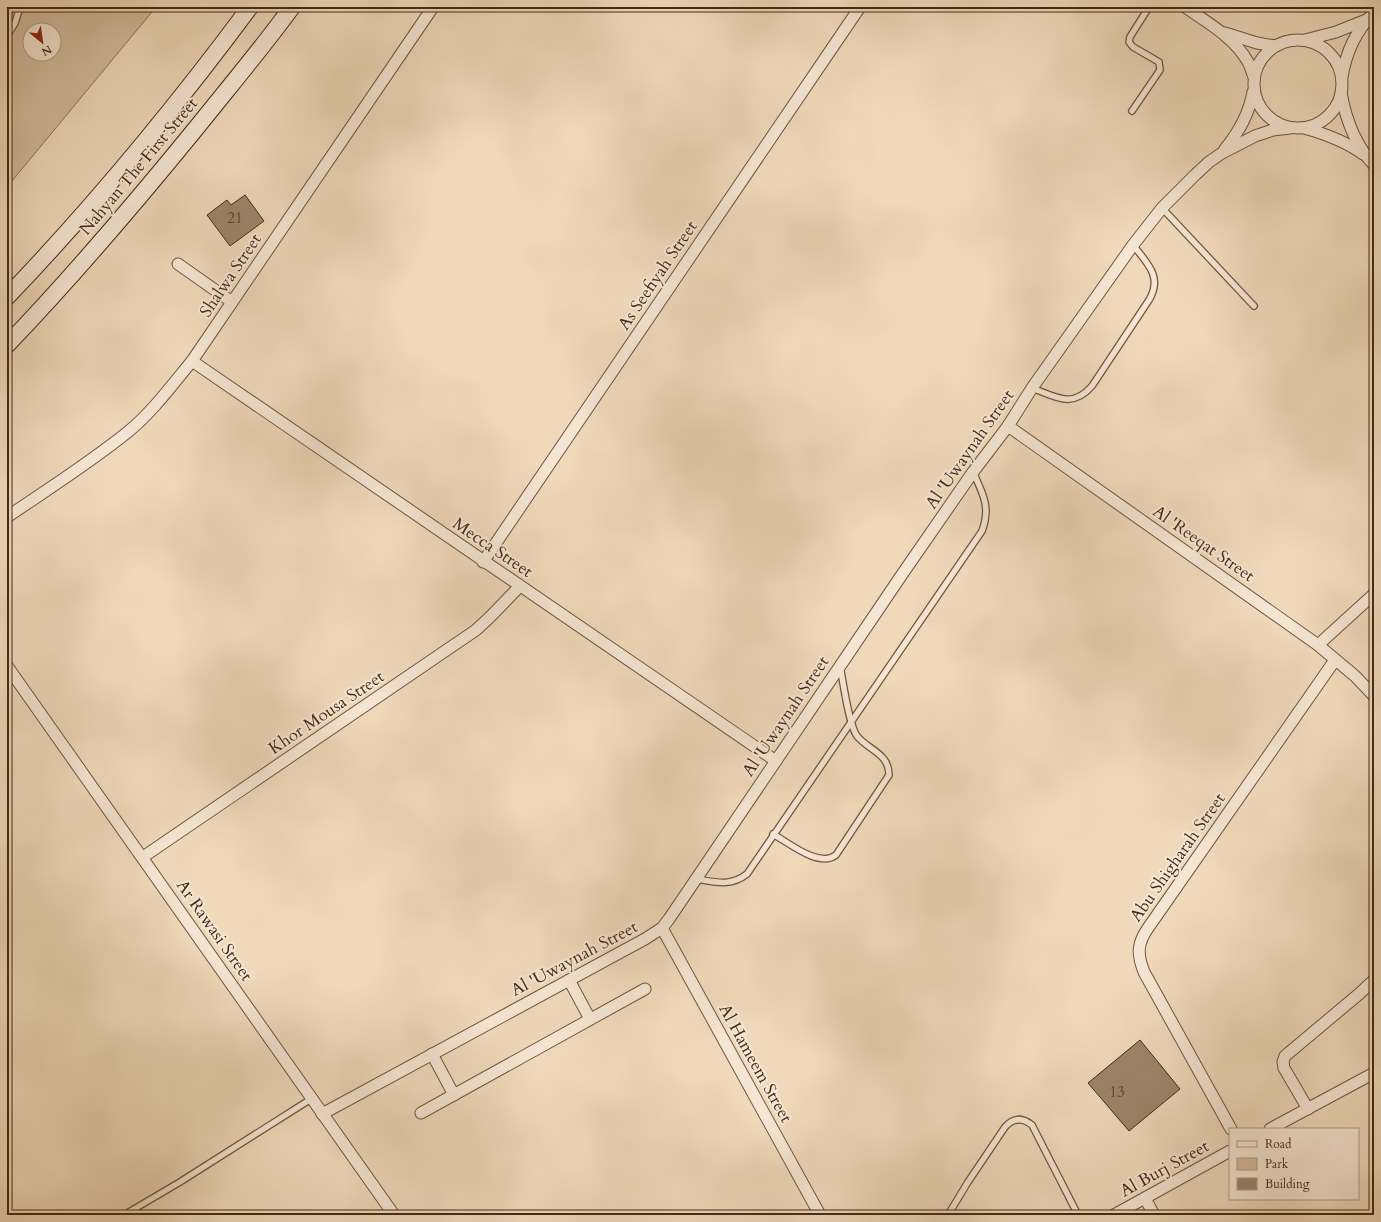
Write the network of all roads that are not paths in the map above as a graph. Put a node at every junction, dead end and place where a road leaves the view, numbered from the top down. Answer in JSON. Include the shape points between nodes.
{"nodes":[{"id":1,"x":20,"y":7,"type":"edge"},
{"id":2,"x":250,"y":7,"type":"edge"},
{"id":3,"x":292,"y":7,"type":"edge"},
{"id":4,"x":434,"y":7,"type":"edge"},
{"id":5,"x":860,"y":7,"type":"edge"},
{"id":6,"x":1149,"y":7,"type":"edge"},
{"id":7,"x":1185,"y":7,"type":"edge"},
{"id":8,"x":1370,"y":16,"type":"edge"},
{"id":9,"x":1219,"y":30,"type":"junction"},
{"id":10,"x":7,"y":36,"type":"edge"},
{"id":11,"x":1304,"y":40,"type":"junction"},
{"id":12,"x":1275,"y":46,"type":"junction"},
{"id":13,"x":1254,"y":77,"type":"junction"},
{"id":14,"x":1342,"y":80,"type":"junction"},
{"id":15,"x":1254,"y":90,"type":"junction"},
{"id":16,"x":1341,"y":93,"type":"junction"},
{"id":17,"x":1132,"y":111,"type":"dead end"},
{"id":18,"x":1290,"y":128,"type":"junction"},
{"id":19,"x":1304,"y":128,"type":"junction"},
{"id":20,"x":1222,"y":153,"type":"junction"},
{"id":21,"x":1371,"y":162,"type":"edge"},
{"id":22,"x":1162,"y":208,"type":"junction"},
{"id":23,"x":1133,"y":244,"type":"junction"},
{"id":24,"x":178,"y":264,"type":"dead end"},
{"id":25,"x":7,"y":297,"type":"edge"},
{"id":26,"x":232,"y":302,"type":"junction"},
{"id":27,"x":1254,"y":306,"type":"dead end"},
{"id":28,"x":7,"y":345,"type":"edge"},
{"id":29,"x":192,"y":361,"type":"junction"},
{"id":30,"x":1032,"y":388,"type":"junction"},
{"id":31,"x":1008,"y":426,"type":"junction"},
{"id":32,"x":973,"y":472,"type":"junction"},
{"id":33,"x":7,"y":517,"type":"edge"},
{"id":34,"x":484,"y":562,"type":"junction"},
{"id":35,"x":520,"y":586,"type":"junction"},
{"id":36,"x":1374,"y":594,"type":"edge"},
{"id":37,"x":1318,"y":645,"type":"junction"},
{"id":38,"x":1335,"y":660,"type":"junction"},
{"id":39,"x":840,"y":665,"type":"junction"},
{"id":40,"x":7,"y":666,"type":"edge"},
{"id":41,"x":1374,"y":696,"type":"edge"},
{"id":42,"x":850,"y":721,"type":"junction"},
{"id":43,"x":776,"y":761,"type":"junction"},
{"id":44,"x":773,"y":834,"type":"junction"},
{"id":45,"x":143,"y":857,"type":"junction"},
{"id":46,"x":696,"y":879,"type":"junction"},
{"id":47,"x":662,"y":928,"type":"junction"},
{"id":48,"x":569,"y":980,"type":"junction"},
{"id":49,"x":1374,"y":980,"type":"edge"},
{"id":50,"x":644,"y":989,"type":"dead end"},
{"id":51,"x":590,"y":1020,"type":"junction"},
{"id":52,"x":432,"y":1054,"type":"junction"},
{"id":53,"x":1374,"y":1073,"type":"edge"},
{"id":54,"x":454,"y":1095,"type":"junction"},
{"id":55,"x":311,"y":1099,"type":"junction"},
{"id":56,"x":1308,"y":1109,"type":"junction"},
{"id":57,"x":421,"y":1113,"type":"dead end"},
{"id":58,"x":322,"y":1114,"type":"junction"},
{"id":59,"x":1230,"y":1128,"type":"edge"},
{"id":60,"x":1272,"y":1128,"type":"edge"},
{"id":61,"x":1229,"y":1152,"type":"edge"},
{"id":62,"x":1145,"y":1198,"type":"junction"},
{"id":63,"x":124,"y":1215,"type":"edge"},
{"id":64,"x":394,"y":1215,"type":"edge"},
{"id":65,"x":820,"y":1215,"type":"edge"},
{"id":66,"x":948,"y":1215,"type":"edge"},
{"id":67,"x":1078,"y":1215,"type":"edge"},
{"id":68,"x":1114,"y":1215,"type":"edge"},
{"id":69,"x":1154,"y":1215,"type":"edge"}],
"edges":[{"from":1,"to":10,"type":"lane"},
{"from":2,"to":25,"type":"main road","name":"Nahyan The First Street","via":[[213,57],[114,178]]},
{"from":3,"to":28,"type":"main road","name":"Nahyan The First Street","via":[[168,163]]},
{"from":4,"to":26,"type":"street","name":"Shalwa Street"},
{"from":5,"to":34,"type":"street","name":"As Seefiyah Street"},
{"from":6,"to":17,"type":"lane","via":[[1129,42],[1159,62],[1160,70]]},
{"from":7,"to":9,"type":"street"},
{"from":8,"to":11,"type":"street","via":[[1336,32]]},
{"from":8,"to":14,"type":"street","via":[[1353,42]]},
{"from":9,"to":12,"type":"street","via":[[1238,38]]},
{"from":9,"to":13,"type":"street","via":[[1249,63]]},
{"from":11,"to":12,"type":"street","via":[[1284,42]]},
{"from":11,"to":14,"type":"street","via":[[1330,53],[1338,66]]},
{"from":12,"to":13,"type":"street","via":[[1265,54]]},
{"from":13,"to":15,"type":"street"},
{"from":14,"to":16,"type":"street"},
{"from":15,"to":18,"type":"street","via":[[1256,101],[1269,119]]},
{"from":15,"to":20,"type":"street","name":"Al 'Uwaynah Street","via":[[1251,105],[1243,122]]},
{"from":16,"to":19,"type":"street","via":[[1328,116],[1317,124]]},
{"from":16,"to":21,"type":"street","via":[[1350,127]]},
{"from":18,"to":19,"type":"street"},
{"from":18,"to":20,"type":"street","name":"Al 'Uwaynah Street","via":[[1273,130]]},
{"from":19,"to":21,"type":"street","via":[[1354,147]]},
{"from":20,"to":22,"type":"street","name":"Al 'Uwaynah Street","via":[[1195,175]]},
{"from":22,"to":23,"type":"street","name":"Al 'Uwaynah Street"},
{"from":22,"to":27,"type":"lane"},
{"from":23,"to":30,"type":"street","name":"Al 'Uwaynah Street"},
{"from":23,"to":30,"type":"lane","via":[[1152,271],[1154,289],[1092,386],[1081,397],[1073,400],[1065,400]]},
{"from":24,"to":26,"type":"street"},
{"from":26,"to":29,"type":"street","name":"Shalwa Street"},
{"from":29,"to":33,"type":"street","name":"Shalwa Street","via":[[157,404],[129,430]]},
{"from":29,"to":34,"type":"street","name":"Mecca Street"},
{"from":30,"to":31,"type":"street","name":"Al 'Uwaynah Street"},
{"from":31,"to":32,"type":"street","name":"Al 'Uwaynah Street"},
{"from":31,"to":37,"type":"street","name":"Al 'Reeqat Street"},
{"from":32,"to":39,"type":"street","name":"Al 'Uwaynah Street"},
{"from":32,"to":42,"type":"lane","via":[[987,510],[982,531]]},
{"from":34,"to":35,"type":"street","name":"Mecca Street"},
{"from":35,"to":43,"type":"street","name":"Mecca Street"},
{"from":35,"to":45,"type":"street","name":"Khor Mousa Street","via":[[468,636]]},
{"from":36,"to":37,"type":"street"},
{"from":37,"to":38,"type":"street","name":"Al 'Reeqat Street"},
{"from":38,"to":41,"type":"street","name":"Al 'Reeqat Street"},
{"from":38,"to":59,"type":"street","name":"Abu Shigharah Street","via":[[1148,928],[1139,949],[1144,972]]},
{"from":39,"to":42,"type":"lane"},
{"from":39,"to":43,"type":"street","name":"Al 'Uwaynah Street"},
{"from":40,"to":45,"type":"street","name":"Ar Rawasi Street"},
{"from":42,"to":44,"type":"lane"},
{"from":42,"to":44,"type":"lane","via":[[857,736],[883,756],[889,775],[836,855],[827,859],[812,857]]},
{"from":43,"to":46,"type":"street","name":"Al 'Uwaynah Street"},
{"from":44,"to":46,"type":"lane","via":[[747,874],[741,878],[727,883]]},
{"from":45,"to":55,"type":"street","name":"Ar Rawasi Street"},
{"from":46,"to":47,"type":"street","name":"Al 'Uwaynah Street"},
{"from":47,"to":48,"type":"street","name":"Al 'Uwaynah Street"},
{"from":47,"to":65,"type":"street","name":"Al Hameem Street"},
{"from":48,"to":51,"type":"street"},
{"from":48,"to":52,"type":"street","name":"Al 'Uwaynah Street"},
{"from":49,"to":56,"type":"street","via":[[1285,1056],[1284,1068]]},
{"from":50,"to":51,"type":"street"},
{"from":51,"to":54,"type":"street"},
{"from":52,"to":54,"type":"street"},
{"from":52,"to":58,"type":"street","name":"Al 'Uwaynah Street"},
{"from":53,"to":56,"type":"street"},
{"from":54,"to":57,"type":"street"},
{"from":55,"to":58,"type":"street","name":"Ar Rawasi Street"},
{"from":55,"to":63,"type":"lane"},
{"from":56,"to":60,"type":"street"},
{"from":58,"to":64,"type":"street","name":"Ar Rawasi Street"},
{"from":61,"to":62,"type":"street","name":"Al Burj Street"},
{"from":62,"to":68,"type":"street","name":"Al Burj Street"},
{"from":62,"to":69,"type":"street"},
{"from":66,"to":67,"type":"lane","via":[[1005,1127],[1009,1122],[1021,1119],[1032,1125]]}]}
